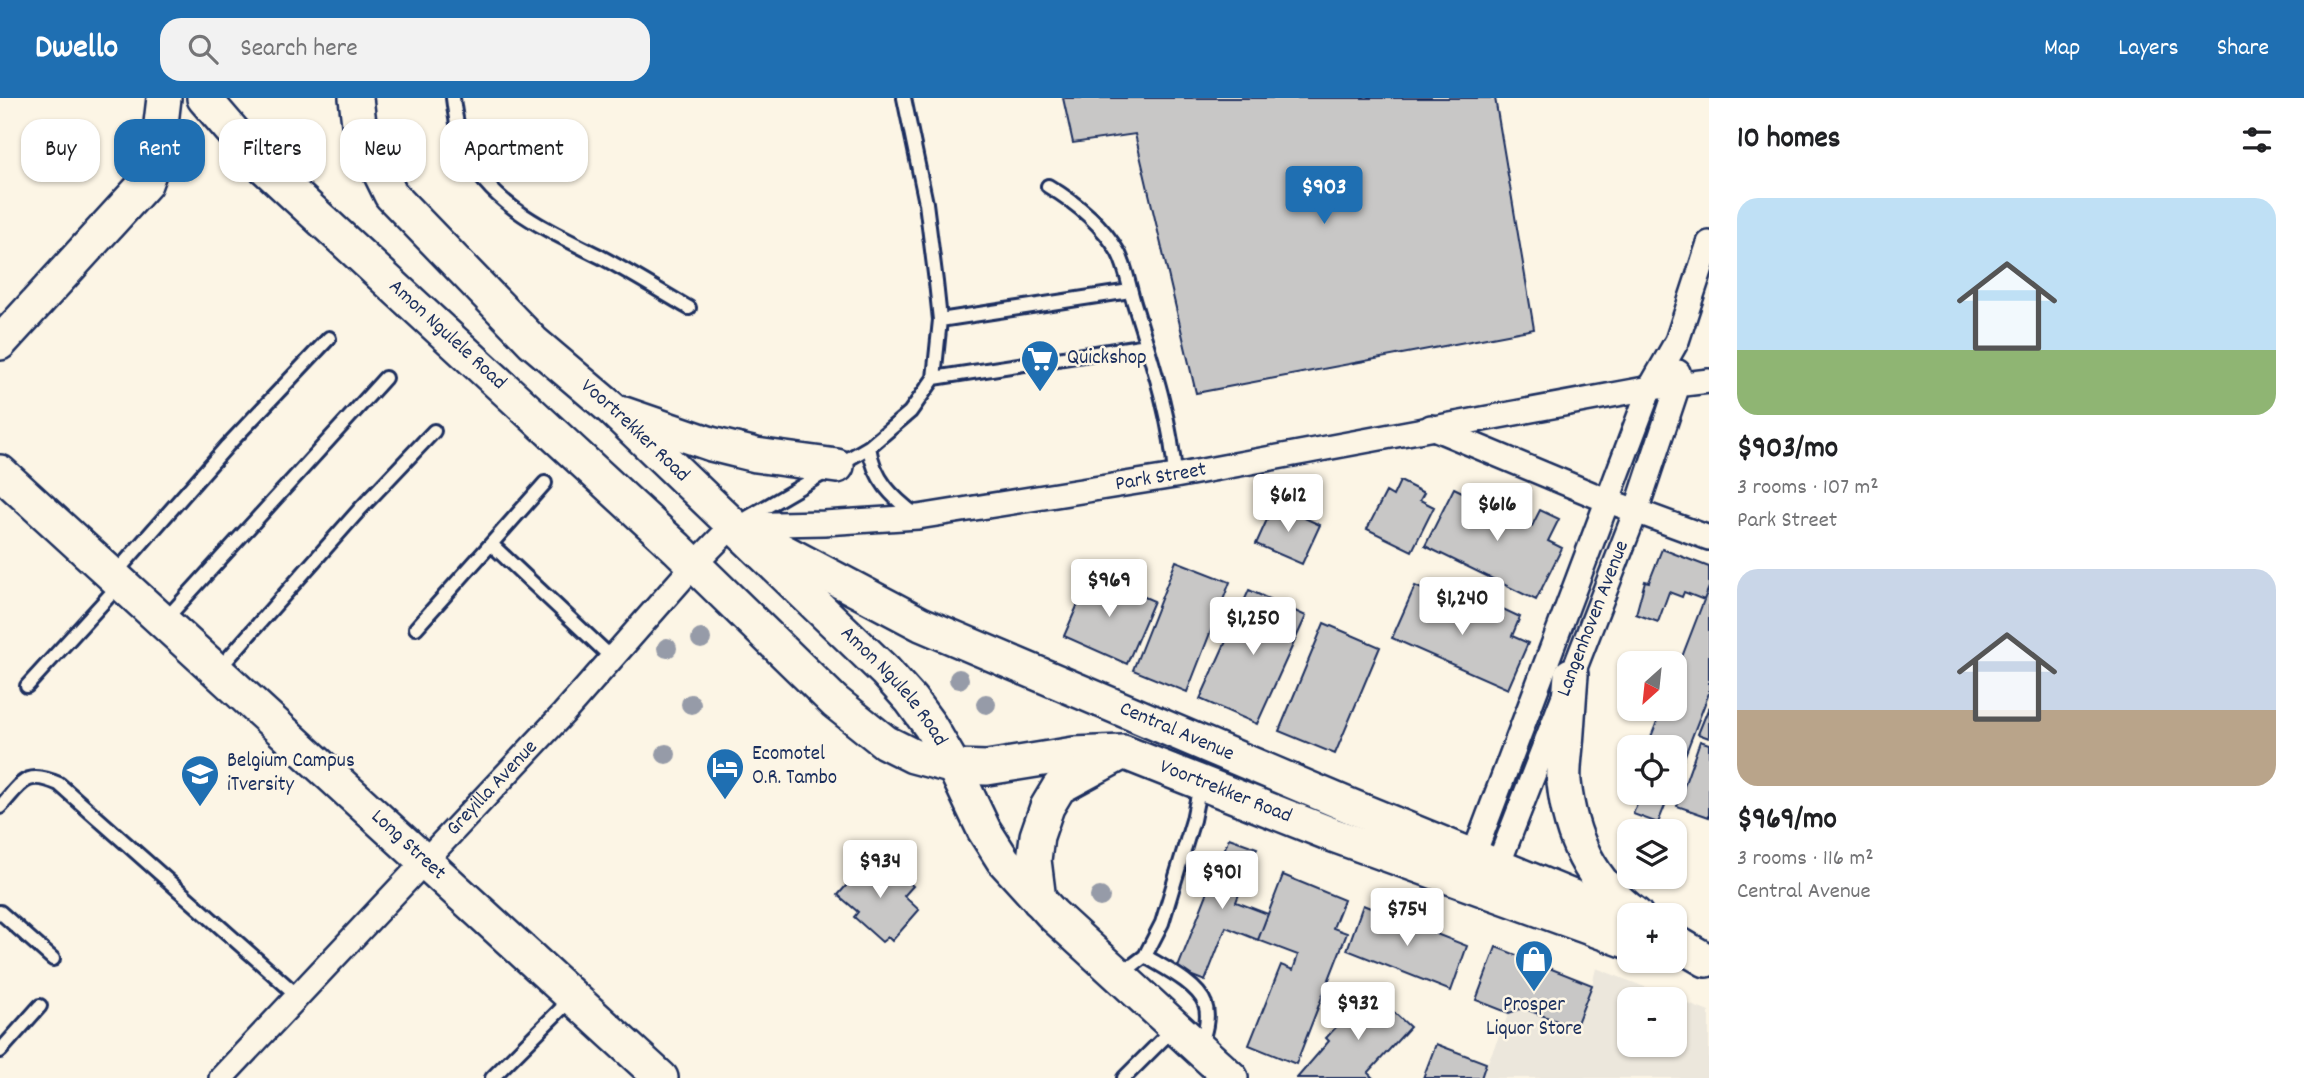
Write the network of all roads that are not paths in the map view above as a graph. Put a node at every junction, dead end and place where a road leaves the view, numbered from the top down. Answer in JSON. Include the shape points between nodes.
{"nodes":[{"id":1,"x":164,"y":98,"type":"edge"},
{"id":2,"x":204,"y":98,"type":"edge"},
{"id":3,"x":356,"y":98,"type":"edge"},
{"id":4,"x":453,"y":98,"type":"edge"},
{"id":5,"x":904,"y":98,"type":"edge"},
{"id":6,"x":1048,"y":186,"type":"dead end"},
{"id":7,"x":1709,"y":243,"type":"edge"},
{"id":8,"x":1130,"y":291,"type":"junction"},
{"id":9,"x":689,"y":308,"type":"dead end"},
{"id":10,"x":940,"y":320,"type":"junction"},
{"id":11,"x":329,"y":338,"type":"dead end"},
{"id":12,"x":1678,"y":341,"type":"junction"},
{"id":13,"x":0,"y":343,"type":"edge"},
{"id":14,"x":1147,"y":345,"type":"junction"},
{"id":15,"x":934,"y":377,"type":"junction"},
{"id":16,"x":384,"y":378,"type":"dead end"},
{"id":17,"x":1709,"y":381,"type":"edge"},
{"id":18,"x":1678,"y":385,"type":"junction"},
{"id":19,"x":1650,"y":388,"type":"junction"},
{"id":20,"x":612,"y":409,"type":"junction"},
{"id":21,"x":1431,"y":427,"type":"junction"},
{"id":22,"x":434,"y":431,"type":"dead end"},
{"id":23,"x":869,"y":447,"type":"junction"},
{"id":24,"x":837,"y":466,"type":"junction"},
{"id":25,"x":0,"y":472,"type":"edge"},
{"id":26,"x":1175,"y":476,"type":"junction"},
{"id":27,"x":545,"y":483,"type":"dead end"},
{"id":28,"x":1606,"y":500,"type":"junction"},
{"id":29,"x":1636,"y":512,"type":"junction"},
{"id":30,"x":918,"y":517,"type":"junction"},
{"id":31,"x":733,"y":525,"type":"junction"},
{"id":32,"x":1709,"y":538,"type":"edge"},
{"id":33,"x":491,"y":544,"type":"junction"},
{"id":34,"x":694,"y":565,"type":"junction"},
{"id":35,"x":117,"y":580,"type":"junction"},
{"id":36,"x":163,"y":622,"type":"junction"},
{"id":37,"x":416,"y":628,"type":"dead end"},
{"id":38,"x":612,"y":658,"type":"junction"},
{"id":39,"x":216,"y":671,"type":"junction"},
{"id":40,"x":1571,"y":675,"type":"junction"},
{"id":41,"x":27,"y":686,"type":"dead end"},
{"id":42,"x":1123,"y":752,"type":"junction"},
{"id":43,"x":954,"y":767,"type":"junction"},
{"id":44,"x":1200,"y":781,"type":"junction"},
{"id":45,"x":0,"y":807,"type":"edge"},
{"id":46,"x":424,"y":862,"type":"junction"},
{"id":47,"x":1481,"y":873,"type":"junction"},
{"id":48,"x":1039,"y":900,"type":"junction"},
{"id":49,"x":1620,"y":903,"type":"edge"},
{"id":50,"x":0,"y":912,"type":"edge"},
{"id":51,"x":1617,"y":916,"type":"edge"},
{"id":52,"x":1617,"y":936,"type":"edge"},
{"id":53,"x":1145,"y":956,"type":"junction"},
{"id":54,"x":53,"y":959,"type":"dead end"},
{"id":55,"x":1113,"y":971,"type":"junction"},
{"id":56,"x":298,"y":996,"type":"junction"},
{"id":57,"x":573,"y":998,"type":"junction"},
{"id":58,"x":40,"y":1006,"type":"dead end"},
{"id":59,"x":1175,"y":1027,"type":"junction"},
{"id":60,"x":1199,"y":1049,"type":"junction"},
{"id":61,"x":0,"y":1051,"type":"edge"},
{"id":62,"x":221,"y":1078,"type":"edge"},
{"id":63,"x":492,"y":1078,"type":"edge"},
{"id":64,"x":661,"y":1078,"type":"edge"},
{"id":65,"x":1124,"y":1078,"type":"edge"},
{"id":66,"x":1231,"y":1078,"type":"edge"}],
"edges":[{"from":1,"to":13,"type":"main road","via":[[158,149],[145,184]]},
{"from":2,"to":34,"type":"main road","name":"Amon Ngulele Road","via":[[259,162]]},
{"from":3,"to":20,"type":"main road","name":"Voortrekker Road","via":[[360,132],[391,195],[533,342]]},
{"from":4,"to":9,"type":"lane","via":[[464,150],[498,195],[526,218]]},
{"from":5,"to":10,"type":"lane","via":[[926,203]]},
{"from":6,"to":8,"type":"lane","via":[[1073,201],[1119,253]]},
{"from":7,"to":12,"type":"street","name":"Langenhoven Avenue"},
{"from":8,"to":10,"type":"lane"},
{"from":8,"to":14,"type":"lane"},
{"from":10,"to":15,"type":"lane"},
{"from":11,"to":35,"type":"lane","via":[[227,446]]},
{"from":12,"to":18,"type":"street","name":"Langenhoven Avenue"},
{"from":12,"to":19,"type":"street","name":"Langenhoven Avenue"},
{"from":14,"to":15,"type":"lane"},
{"from":14,"to":26,"type":"lane"},
{"from":15,"to":23,"type":"lane","via":[[910,412]]},
{"from":16,"to":36,"type":"lane"},
{"from":17,"to":18,"type":"street","name":"Park Street"},
{"from":18,"to":19,"type":"street","name":"Park Street"},
{"from":18,"to":29,"type":"street","name":"Langenhoven Avenue"},
{"from":19,"to":21,"type":"street","name":"Park Street"},
{"from":19,"to":28,"type":"street","name":"Langenhoven Avenue"},
{"from":20,"to":24,"type":"main road","via":[[722,447]]},
{"from":20,"to":31,"type":"main road","name":"Voortrekker Road"},
{"from":21,"to":26,"type":"street","name":"Park Street"},
{"from":21,"to":28,"type":"street"},
{"from":22,"to":39,"type":"lane"},
{"from":23,"to":24,"type":"lane"},
{"from":23,"to":30,"type":"lane","via":[[882,485]]},
{"from":24,"to":31,"type":"lane"},
{"from":25,"to":35,"type":"main road","name":"Long Street"},
{"from":26,"to":30,"type":"street","name":"Park Street"},
{"from":27,"to":33,"type":"lane"},
{"from":28,"to":29,"type":"street"},
{"from":28,"to":47,"type":"street","name":"Langenhoven Avenue"},
{"from":29,"to":32,"type":"street"},
{"from":29,"to":40,"type":"street","name":"Langenhoven Avenue"},
{"from":30,"to":31,"type":"street","name":"Park Street"},
{"from":31,"to":34,"type":"street","name":"Greyilla Avenue"},
{"from":31,"to":43,"type":"main road","name":"Amon Ngulele Road","via":[[902,690]]},
{"from":31,"to":47,"type":"main road","name":"Central Avenue","via":[[920,624]]},
{"from":33,"to":37,"type":"lane"},
{"from":33,"to":38,"type":"lane"},
{"from":34,"to":38,"type":"street","name":"Greyilla Avenue"},
{"from":34,"to":43,"type":"main road","name":"Voortrekker Road","via":[[835,702],[886,742],[913,756]]},
{"from":35,"to":36,"type":"main road","name":"Long Street"},
{"from":35,"to":41,"type":"lane"},
{"from":36,"to":39,"type":"main road","name":"Long Street"},
{"from":38,"to":46,"type":"street","name":"Greyilla Avenue"},
{"from":39,"to":46,"type":"main road","name":"Long Street"},
{"from":40,"to":47,"type":"street","name":"Langenhoven Avenue"},
{"from":40,"to":49,"type":"main road","via":[[1564,780],[1572,821],[1580,852]]},
{"from":42,"to":43,"type":"main road","name":"Voortrekker Road","via":[[1074,754],[987,768]]},
{"from":42,"to":44,"type":"main road","name":"Voortrekker Road"},
{"from":42,"to":48,"type":"main road","via":[[1059,787],[1047,807],[1034,860]]},
{"from":43,"to":48,"type":"main road","via":[[1003,860]]},
{"from":44,"to":47,"type":"main road","name":"Voortrekker Road","via":[[1333,835]]},
{"from":44,"to":53,"type":"lane","via":[[1162,923]]},
{"from":45,"to":56,"type":"lane","via":[[25,779],[42,776],[59,784]]},
{"from":46,"to":56,"type":"street","name":"Greyilla Avenue"},
{"from":46,"to":57,"type":"main road","name":"Long Street"},
{"from":47,"to":51,"type":"main road","name":"Central Avenue"},
{"from":47,"to":52,"type":"main road","name":"Central Avenue"},
{"from":48,"to":55,"type":"main road"},
{"from":50,"to":54,"type":"lane"},
{"from":53,"to":55,"type":"lane"},
{"from":53,"to":60,"type":"lane","via":[[1197,990],[1205,1003]]},
{"from":55,"to":59,"type":"main road"},
{"from":56,"to":62,"type":"street","name":"Greyilla Avenue"},
{"from":57,"to":63,"type":"lane"},
{"from":57,"to":64,"type":"main road","name":"Long Street"},
{"from":58,"to":61,"type":"lane"},
{"from":59,"to":60,"type":"main road"},
{"from":59,"to":65,"type":"lane"},
{"from":60,"to":66,"type":"main road"}]}
